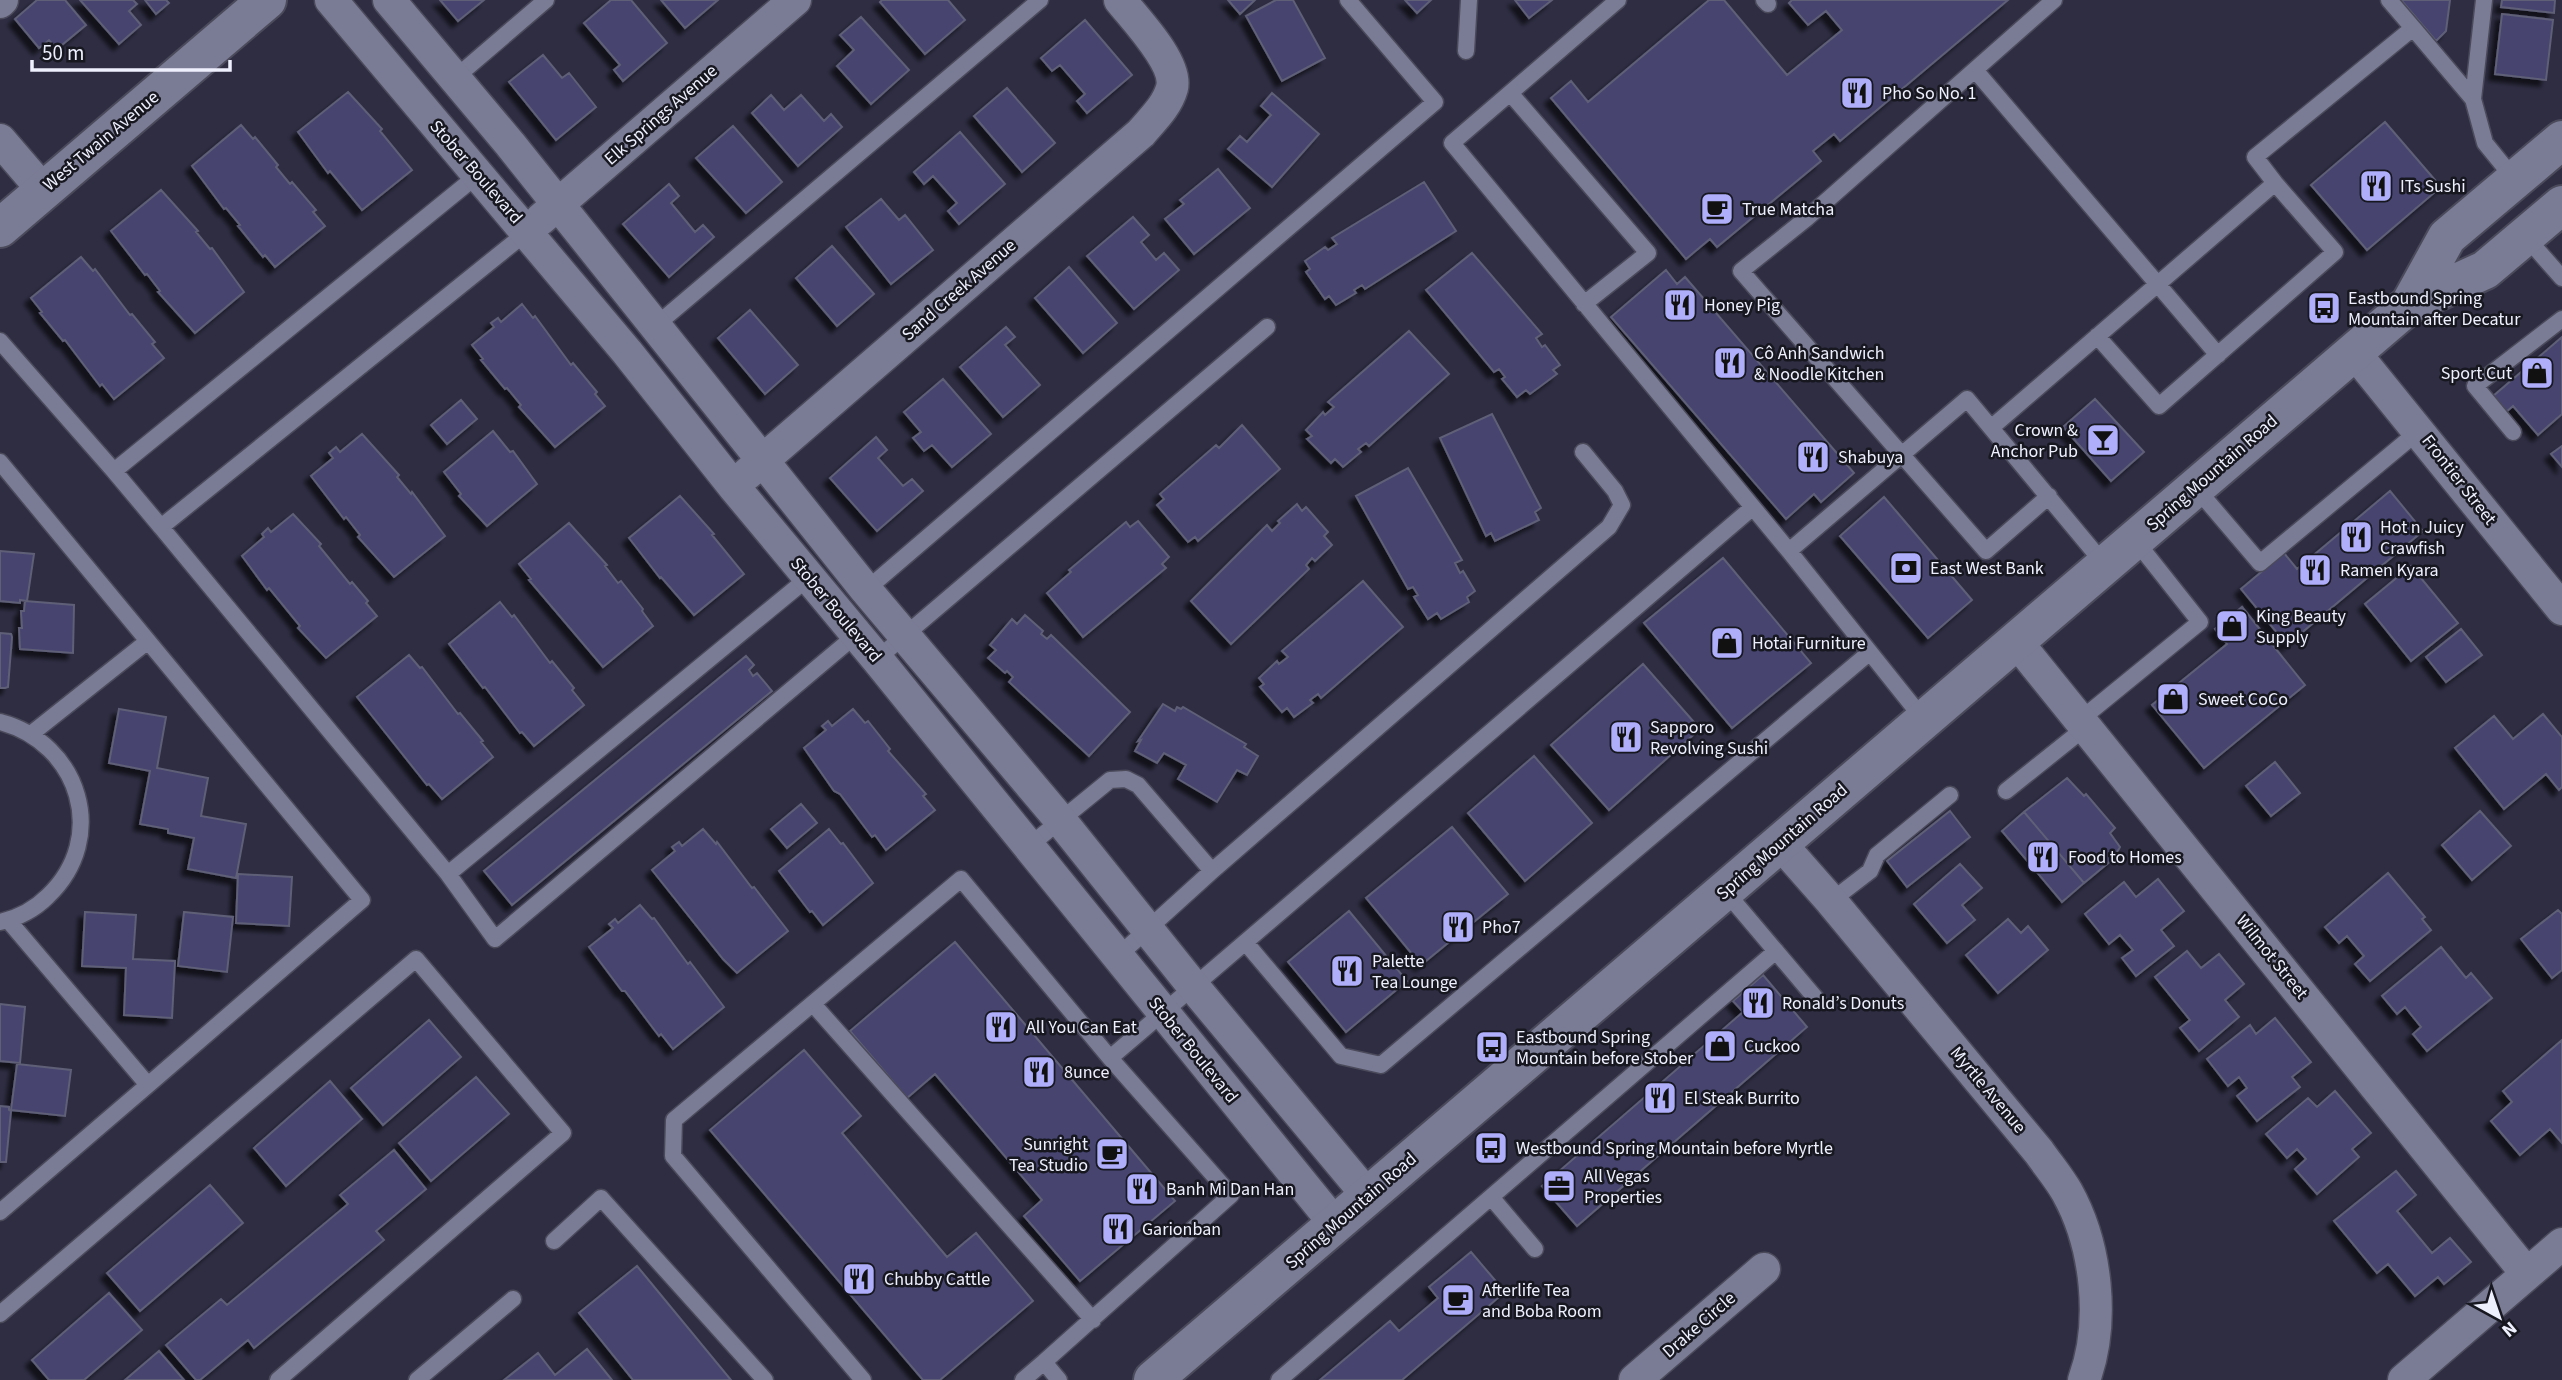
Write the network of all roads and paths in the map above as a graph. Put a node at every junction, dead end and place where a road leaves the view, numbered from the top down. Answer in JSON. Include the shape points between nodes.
{"nodes":[{"id":1,"x":267,"y":0,"type":"edge"},
{"id":2,"x":331,"y":0,"type":"edge"},
{"id":3,"x":389,"y":0,"type":"edge"},
{"id":4,"x":546,"y":0,"type":"edge"},
{"id":5,"x":795,"y":0,"type":"edge"},
{"id":6,"x":1040,"y":0,"type":"edge"},
{"id":7,"x":1120,"y":0,"type":"edge"},
{"id":8,"x":1348,"y":0,"type":"edge"},
{"id":9,"x":1469,"y":0,"type":"edge"},
{"id":10,"x":1618,"y":0,"type":"edge"},
{"id":11,"x":2054,"y":0,"type":"edge"},
{"id":12,"x":2389,"y":0,"type":"edge"},
{"id":13,"x":2484,"y":0,"type":"edge"},
{"id":14,"x":2413,"y":28,"type":"junction"},
{"id":15,"x":1466,"y":51,"type":"dead end"},
{"id":16,"x":1975,"y":70,"type":"junction"},
{"id":17,"x":455,"y":78,"type":"junction"},
{"id":18,"x":1511,"y":94,"type":"junction"},
{"id":19,"x":2473,"y":99,"type":"junction"},
{"id":20,"x":2562,"y":140,"type":"edge"},
{"id":21,"x":0,"y":141,"type":"edge"},
{"id":22,"x":479,"y":174,"type":"junction"},
{"id":23,"x":2515,"y":180,"type":"junction"},
{"id":24,"x":2275,"y":183,"type":"junction"},
{"id":25,"x":43,"y":190,"type":"junction"},
{"id":26,"x":556,"y":205,"type":"junction"},
{"id":27,"x":2562,"y":205,"type":"edge"},
{"id":28,"x":0,"y":228,"type":"edge"},
{"id":29,"x":527,"y":232,"type":"junction"},
{"id":30,"x":2525,"y":236,"type":"junction"},
{"id":31,"x":2562,"y":278,"type":"edge"},
{"id":32,"x":2157,"y":285,"type":"junction"},
{"id":33,"x":1584,"y":304,"type":"junction"},
{"id":34,"x":2410,"y":304,"type":"junction"},
{"id":35,"x":2562,"y":319,"type":"edge"},
{"id":36,"x":654,"y":327,"type":"junction"},
{"id":37,"x":1267,"y":327,"type":"dead end"},
{"id":38,"x":2097,"y":336,"type":"junction"},
{"id":39,"x":0,"y":341,"type":"edge"},
{"id":40,"x":2354,"y":352,"type":"junction"},
{"id":41,"x":2218,"y":355,"type":"junction"},
{"id":42,"x":1992,"y":427,"type":"junction"},
{"id":43,"x":2420,"y":430,"type":"junction"},
{"id":44,"x":2513,"y":432,"type":"dead end"},
{"id":45,"x":1583,"y":453,"type":"dead end"},
{"id":46,"x":1903,"y":453,"type":"junction"},
{"id":47,"x":0,"y":462,"type":"edge"},
{"id":48,"x":761,"y":462,"type":"junction"},
{"id":49,"x":114,"y":471,"type":"junction"},
{"id":50,"x":734,"y":487,"type":"junction"},
{"id":51,"x":2196,"y":488,"type":"junction"},
{"id":52,"x":2049,"y":496,"type":"junction"},
{"id":53,"x":1752,"y":508,"type":"junction"},
{"id":54,"x":161,"y":527,"type":"junction"},
{"id":55,"x":2135,"y":540,"type":"junction"},
{"id":56,"x":1789,"y":551,"type":"junction"},
{"id":57,"x":2105,"y":565,"type":"junction"},
{"id":58,"x":808,"y":578,"type":"junction"},
{"id":59,"x":866,"y":590,"type":"junction"},
{"id":60,"x":2562,"y":609,"type":"edge"},
{"id":61,"x":904,"y":633,"type":"junction"},
{"id":62,"x":856,"y":635,"type":"junction"},
{"id":63,"x":148,"y":641,"type":"junction"},
{"id":64,"x":2016,"y":641,"type":"junction"},
{"id":65,"x":1869,"y":653,"type":"junction"},
{"id":66,"x":877,"y":659,"type":"junction"},
{"id":67,"x":1924,"y":720,"type":"junction"},
{"id":68,"x":0,"y":722,"type":"edge"},
{"id":69,"x":2083,"y":724,"type":"junction"},
{"id":70,"x":31,"y":734,"type":"junction"},
{"id":71,"x":2006,"y":791,"type":"dead end"},
{"id":72,"x":1950,"y":795,"type":"dead end"},
{"id":73,"x":1061,"y":821,"type":"junction"},
{"id":74,"x":1780,"y":843,"type":"junction"},
{"id":75,"x":1029,"y":846,"type":"junction"},
{"id":76,"x":1212,"y":871,"type":"junction"},
{"id":77,"x":447,"y":874,"type":"junction"},
{"id":78,"x":1725,"y":891,"type":"junction"},
{"id":79,"x":1832,"y":901,"type":"junction"},
{"id":80,"x":4,"y":921,"type":"edge"},
{"id":81,"x":1147,"y":929,"type":"junction"},
{"id":82,"x":1246,"y":943,"type":"junction"},
{"id":83,"x":1776,"y":951,"type":"junction"},
{"id":84,"x":1117,"y":957,"type":"junction"},
{"id":85,"x":1193,"y":986,"type":"junction"},
{"id":86,"x":1818,"y":1001,"type":"dead end"},
{"id":87,"x":813,"y":1004,"type":"junction"},
{"id":88,"x":1163,"y":1013,"type":"junction"},
{"id":89,"x":1110,"y":1058,"type":"junction"},
{"id":90,"x":148,"y":1085,"type":"junction"},
{"id":91,"x":1368,"y":1196,"type":"junction"},
{"id":92,"x":1492,"y":1198,"type":"junction"},
{"id":93,"x":0,"y":1212,"type":"edge"},
{"id":94,"x":1335,"y":1224,"type":"junction"},
{"id":95,"x":554,"y":1241,"type":"dead end"},
{"id":96,"x":2562,"y":1244,"type":"edge"},
{"id":97,"x":1535,"y":1249,"type":"dead end"},
{"id":98,"x":1764,"y":1269,"type":"dead end"},
{"id":99,"x":2527,"y":1274,"type":"junction"},
{"id":100,"x":513,"y":1299,"type":"dead end"},
{"id":101,"x":0,"y":1314,"type":"edge"},
{"id":102,"x":1093,"y":1320,"type":"junction"},
{"id":103,"x":1044,"y":1362,"type":"junction"},
{"id":104,"x":278,"y":1380,"type":"edge"},
{"id":105,"x":417,"y":1380,"type":"edge"},
{"id":106,"x":765,"y":1380,"type":"edge"},
{"id":107,"x":863,"y":1380,"type":"edge"},
{"id":108,"x":1023,"y":1380,"type":"edge"},
{"id":109,"x":1059,"y":1380,"type":"edge"},
{"id":110,"x":1153,"y":1380,"type":"edge"},
{"id":111,"x":1279,"y":1380,"type":"edge"},
{"id":112,"x":1635,"y":1380,"type":"edge"},
{"id":113,"x":2084,"y":1380,"type":"edge"},
{"id":114,"x":2404,"y":1380,"type":"edge"}],
"edges":[{"from":1,"to":25,"type":"main road","name":"West Twain Avenue"},
{"from":2,"to":22,"type":"street","name":"Stober Boulevard"},
{"from":3,"to":17,"type":"street","name":"Stober Boulevard"},
{"from":4,"to":17,"type":"lane"},
{"from":5,"to":26,"type":"street","name":"Elk Springs Avenue"},
{"from":6,"to":36,"type":"lane"},
{"from":7,"to":48,"type":"street","name":"Sand Creek Avenue","via":[[1165,56],[1173,85],[1162,109],[1142,133]]},
{"from":8,"to":59,"type":"lane","via":[[1434,102]]},
{"from":9,"to":15,"type":"lane"},
{"from":10,"to":18,"type":"lane"},
{"from":11,"to":16,"type":"lane"},
{"from":12,"to":14,"type":"lane"},
{"from":13,"to":19,"type":"lane"},
{"from":14,"to":19,"type":"lane"},
{"from":14,"to":24,"type":"lane","via":[[2255,157]]},
{"from":16,"to":32,"type":"lane"},
{"from":16,"to":46,"type":"lane","via":[[1741,271]]},
{"from":17,"to":26,"type":"street","name":"Stober Boulevard"},
{"from":18,"to":33,"type":"lane","via":[[1452,143]]},
{"from":18,"to":33,"type":"lane","via":[[1648,253]]},
{"from":19,"to":23,"type":"lane","via":[[2485,144]]},
{"from":20,"to":23,"type":"main road","name":"Spring Mountain Road"},
{"from":21,"to":25,"type":"street"},
{"from":22,"to":29,"type":"street","name":"Stober Boulevard"},
{"from":22,"to":49,"type":"lane"},
{"from":23,"to":34,"type":"main road","name":"Spring Mountain Road","via":[[2446,237]]},
{"from":24,"to":32,"type":"lane"},
{"from":24,"to":41,"type":"lane","via":[[2336,252]]},
{"from":25,"to":28,"type":"main road","name":"West Twain Avenue"},
{"from":26,"to":29,"type":"street","name":"Elk Springs Avenue"},
{"from":26,"to":36,"type":"street","name":"Stober Boulevard"},
{"from":27,"to":30,"type":"main road","name":"Spring Mountain Road"},
{"from":29,"to":50,"type":"street","name":"Stober Boulevard"},
{"from":29,"to":54,"type":"lane"},
{"from":30,"to":31,"type":"lane"},
{"from":30,"to":34,"type":"main road","name":"Spring Mountain Road","via":[[2485,270]]},
{"from":32,"to":38,"type":"lane"},
{"from":32,"to":41,"type":"lane"},
{"from":33,"to":53,"type":"lane"},
{"from":34,"to":40,"type":"main road","name":"Spring Mountain Road"},
{"from":35,"to":44,"type":"lane","via":[[2475,386]]},
{"from":36,"to":48,"type":"street","name":"Stober Boulevard"},
{"from":37,"to":61,"type":"lane"},
{"from":38,"to":41,"type":"lane","via":[[2158,406]]},
{"from":38,"to":42,"type":"lane"},
{"from":39,"to":49,"type":"lane"},
{"from":40,"to":43,"type":"street","name":"Frontier Street"},
{"from":40,"to":51,"type":"main road","name":"Spring Mountain Road"},
{"from":42,"to":46,"type":"lane","via":[[1968,399]]},
{"from":42,"to":52,"type":"lane"},
{"from":43,"to":51,"type":"lane","via":[[2260,563]]},
{"from":43,"to":60,"type":"street","name":"Frontier Street"},
{"from":45,"to":76,"type":"lane","via":[[1622,505],[1609,527]]},
{"from":46,"to":52,"type":"lane","via":[[1986,551]]},
{"from":46,"to":56,"type":"lane"},
{"from":47,"to":63,"type":"lane"},
{"from":48,"to":50,"type":"street","name":"Sand Creek Avenue"},
{"from":48,"to":59,"type":"street","name":"Stober Boulevard"},
{"from":49,"to":54,"type":"lane"},
{"from":50,"to":58,"type":"street","name":"Stober Boulevard"},
{"from":51,"to":55,"type":"main road","name":"Spring Mountain Road"},
{"from":52,"to":57,"type":"lane"},
{"from":53,"to":56,"type":"lane"},
{"from":53,"to":82,"type":"lane"},
{"from":54,"to":77,"type":"lane"},
{"from":55,"to":57,"type":"main road","name":"Spring Mountain Road"},
{"from":55,"to":69,"type":"lane","via":[[2200,622]]},
{"from":56,"to":65,"type":"lane"},
{"from":57,"to":64,"type":"main road","name":"Spring Mountain Road"},
{"from":58,"to":62,"type":"street","name":"Stober Boulevard"},
{"from":58,"to":77,"type":"lane"},
{"from":59,"to":61,"type":"street","name":"Stober Boulevard"},
{"from":61,"to":66,"type":"lane"},
{"from":61,"to":73,"type":"street","name":"Stober Boulevard"},
{"from":62,"to":66,"type":"street","name":"Stober Boulevard"},
{"from":62,"to":77,"type":"lane","via":[[495,939]]},
{"from":63,"to":70,"type":"lane"},
{"from":63,"to":90,"type":"lane","via":[[362,900]]},
{"from":64,"to":67,"type":"main road","name":"Spring Mountain Road"},
{"from":64,"to":69,"type":"street","name":"Wilmot Street"},
{"from":65,"to":67,"type":"lane"},
{"from":65,"to":82,"type":"lane","via":[[1381,1065],[1341,1056]]},
{"from":66,"to":75,"type":"street","name":"Stober Boulevard"},
{"from":67,"to":74,"type":"main road","name":"Spring Mountain Road"},
{"from":68,"to":70,"type":"lane"},
{"from":69,"to":71,"type":"lane"},
{"from":69,"to":99,"type":"street","name":"Wilmot Street"},
{"from":70,"to":80,"type":"lane","via":[[61,760],[71,777],[81,815],[80,835],[68,872],[56,888],[26,913]]},
{"from":72,"to":79,"type":"lane","via":[[1877,855],[1870,871]]},
{"from":73,"to":75,"type":"lane"},
{"from":73,"to":76,"type":"lane","via":[[1110,780],[1126,779],[1138,785]]},
{"from":73,"to":81,"type":"street","name":"Stober Boulevard"},
{"from":74,"to":78,"type":"main road","name":"Spring Mountain Road"},
{"from":74,"to":79,"type":"street","name":"Myrtle Avenue"},
{"from":75,"to":84,"type":"street","name":"Stober Boulevard"},
{"from":76,"to":81,"type":"lane"},
{"from":78,"to":83,"type":"lane"},
{"from":78,"to":91,"type":"main road","name":"Spring Mountain Road"},
{"from":79,"to":113,"type":"street","name":"Myrtle Avenue","via":[[2039,1152],[2067,1193],[2086,1239],[2095,1297],[2092,1357]]},
{"from":80,"to":90,"type":"lane"},
{"from":81,"to":84,"type":"lane"},
{"from":81,"to":85,"type":"street","name":"Stober Boulevard"},
{"from":82,"to":85,"type":"lane"},
{"from":83,"to":86,"type":"lane"},
{"from":83,"to":92,"type":"lane"},
{"from":84,"to":88,"type":"street","name":"Stober Boulevard"},
{"from":85,"to":88,"type":"lane"},
{"from":85,"to":91,"type":"street","name":"Stober Boulevard"},
{"from":87,"to":89,"type":"lane","via":[[961,879]]},
{"from":87,"to":102,"type":"lane"},
{"from":87,"to":107,"type":"lane","via":[[674,1120],[673,1156]]},
{"from":88,"to":89,"type":"lane"},
{"from":88,"to":94,"type":"street","name":"Stober Boulevard"},
{"from":89,"to":102,"type":"lane","via":[[1231,1195]]},
{"from":90,"to":93,"type":"lane"},
{"from":91,"to":94,"type":"main road","name":"Spring Mountain Road"},
{"from":92,"to":97,"type":"lane"},
{"from":92,"to":111,"type":"lane"},
{"from":94,"to":110,"type":"main road","name":"Spring Mountain Road"},
{"from":95,"to":106,"type":"lane","via":[[601,1198]]},
{"from":96,"to":99,"type":"street"},
{"from":98,"to":112,"type":"street","name":"Drake Circle"},
{"from":99,"to":114,"type":"street"},
{"from":100,"to":105,"type":"lane"},
{"from":101,"to":104,"type":"lane","via":[[416,959],[563,1133]]},
{"from":102,"to":103,"type":"lane"},
{"from":103,"to":108,"type":"lane"},
{"from":103,"to":109,"type":"lane"}]}
